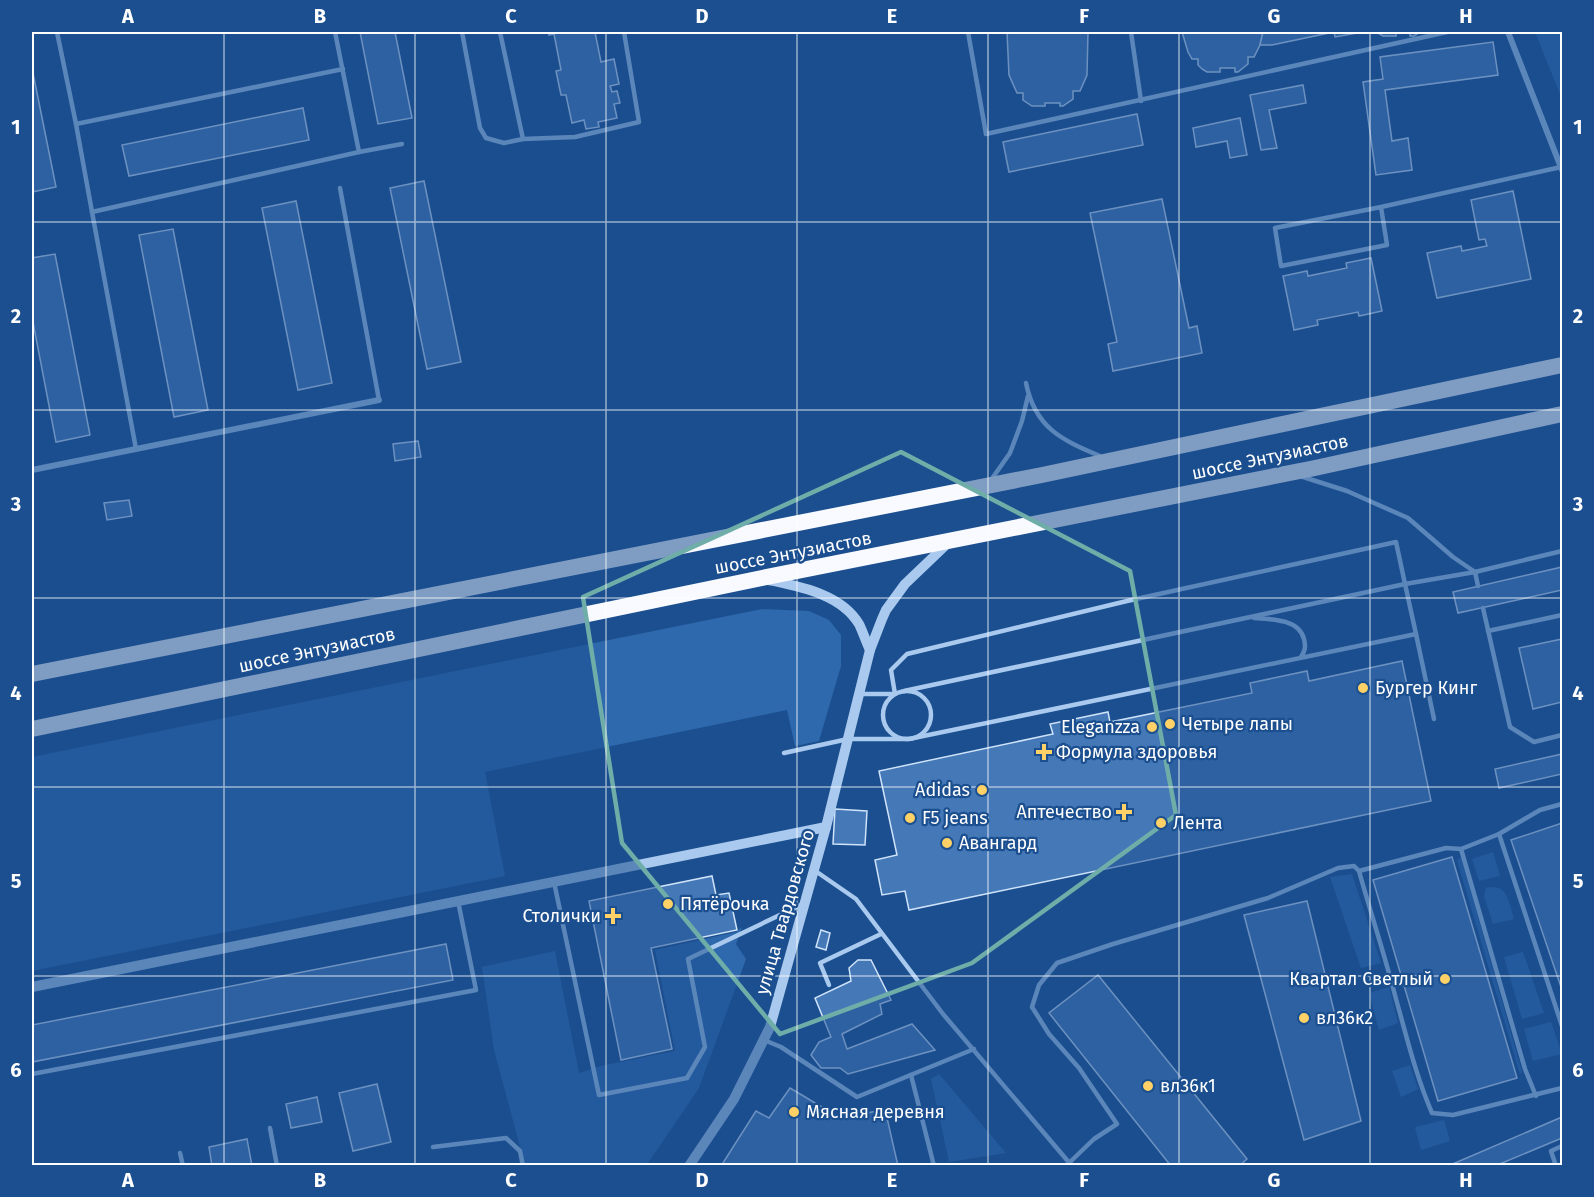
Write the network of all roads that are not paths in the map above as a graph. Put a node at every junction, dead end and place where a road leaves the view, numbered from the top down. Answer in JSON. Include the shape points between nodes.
{"nodes":[{"id":1,"x":57,"y":32,"type":"edge"},
{"id":2,"x":335,"y":32,"type":"edge"},
{"id":3,"x":462,"y":32,"type":"edge"},
{"id":4,"x":500,"y":32,"type":"edge"},
{"id":5,"x":624,"y":32,"type":"edge"},
{"id":6,"x":968,"y":32,"type":"edge"},
{"id":7,"x":1131,"y":32,"type":"edge"},
{"id":8,"x":1448,"y":32,"type":"edge"},
{"id":9,"x":1508,"y":32,"type":"edge"},
{"id":10,"x":343,"y":69,"type":"junction"},
{"id":11,"x":1141,"y":101,"type":"junction"},
{"id":12,"x":76,"y":124,"type":"junction"},
{"id":13,"x":523,"y":139,"type":"junction"},
{"id":14,"x":402,"y":144,"type":"dead end"},
{"id":15,"x":359,"y":152,"type":"junction"},
{"id":16,"x":1562,"y":169,"type":"edge"},
{"id":17,"x":340,"y":188,"type":"dead end"},
{"id":18,"x":1381,"y":207,"type":"junction"},
{"id":19,"x":92,"y":212,"type":"junction"},
{"id":20,"x":1563,"y":365,"type":"edge"},
{"id":21,"x":1026,"y":383,"type":"dead end"},
{"id":22,"x":1028,"y":396,"type":"junction"},
{"id":23,"x":379,"y":400,"type":"joint"},
{"id":24,"x":1563,"y":414,"type":"edge"},
{"id":25,"x":136,"y":449,"type":"junction"},
{"id":26,"x":1111,"y":461,"type":"junction"},
{"id":27,"x":32,"y":470,"type":"edge"},
{"id":28,"x":1289,"y":473,"type":"junction"},
{"id":29,"x":987,"y":486,"type":"junction"},
{"id":30,"x":949,"y":542,"type":"junction"},
{"id":31,"x":1563,"y":551,"type":"edge"},
{"id":32,"x":1475,"y":572,"type":"junction"},
{"id":33,"x":762,"y":578,"type":"junction"},
{"id":34,"x":1405,"y":584,"type":"junction"},
{"id":35,"x":1478,"y":586,"type":"dead end"},
{"id":36,"x":1483,"y":608,"type":"dead end"},
{"id":37,"x":1563,"y":615,"type":"edge"},
{"id":38,"x":1249,"y":617,"type":"junction"},
{"id":39,"x":1488,"y":631,"type":"junction"},
{"id":40,"x":1416,"y":634,"type":"junction"},
{"id":41,"x":870,"y":650,"type":"junction"},
{"id":42,"x":1301,"y":657,"type":"junction"},
{"id":43,"x":32,"y":674,"type":"edge"},
{"id":44,"x":904,"y":691,"type":"junction"},
{"id":45,"x":859,"y":694,"type":"junction"},
{"id":46,"x":895,"y":694,"type":"junction"},
{"id":47,"x":1434,"y":719,"type":"dead end"},
{"id":48,"x":32,"y":729,"type":"edge"},
{"id":49,"x":1563,"y":735,"type":"edge"},
{"id":50,"x":848,"y":739,"type":"junction"},
{"id":51,"x":909,"y":739,"type":"junction"},
{"id":52,"x":784,"y":753,"type":"dead end"},
{"id":53,"x":1563,"y":804,"type":"edge"},
{"id":54,"x":826,"y":827,"type":"junction"},
{"id":55,"x":1499,"y":834,"type":"junction"},
{"id":56,"x":1461,"y":849,"type":"junction"},
{"id":57,"x":814,"y":870,"type":"junction"},
{"id":58,"x":1359,"y":871,"type":"junction"},
{"id":59,"x":554,"y":882,"type":"junction"},
{"id":60,"x":458,"y":901,"type":"junction"},
{"id":61,"x":805,"y":903,"type":"junction"},
{"id":62,"x":881,"y":934,"type":"junction"},
{"id":63,"x":829,"y":985,"type":"dead end"},
{"id":64,"x":32,"y":987,"type":"edge"},
{"id":65,"x":1563,"y":1026,"type":"edge"},
{"id":66,"x":764,"y":1040,"type":"junction"},
{"id":67,"x":974,"y":1049,"type":"junction"},
{"id":68,"x":32,"y":1074,"type":"edge"},
{"id":69,"x":911,"y":1075,"type":"junction"},
{"id":70,"x":1563,"y":1088,"type":"edge"},
{"id":71,"x":1536,"y":1096,"type":"junction"},
{"id":72,"x":270,"y":1128,"type":"dead end"},
{"id":73,"x":1563,"y":1146,"type":"edge"},
{"id":74,"x":433,"y":1147,"type":"dead end"},
{"id":75,"x":180,"y":1153,"type":"dead end"},
{"id":76,"x":1071,"y":1164,"type":"edge"},
{"id":77,"x":183,"y":1166,"type":"edge"},
{"id":78,"x":277,"y":1166,"type":"edge"},
{"id":79,"x":523,"y":1166,"type":"edge"},
{"id":80,"x":689,"y":1166,"type":"edge"},
{"id":81,"x":934,"y":1166,"type":"edge"},
{"id":82,"x":1556,"y":1166,"type":"edge"}],
"edges":[{"from":1,"to":12,"type":"lane"},
{"from":2,"to":10,"type":"lane"},
{"from":3,"to":13,"type":"lane","via":[[480,128],[486,138],[504,143]]},
{"from":4,"to":13,"type":"lane"},
{"from":5,"to":13,"type":"lane","via":[[639,122],[575,137]]},
{"from":6,"to":11,"type":"lane","via":[[986,134]]},
{"from":7,"to":11,"type":"lane"},
{"from":8,"to":11,"type":"lane"},
{"from":9,"to":16,"type":"street"},
{"from":10,"to":12,"type":"lane"},
{"from":10,"to":15,"type":"lane"},
{"from":12,"to":19,"type":"lane"},
{"from":14,"to":15,"type":"lane"},
{"from":15,"to":19,"type":"lane"},
{"from":16,"to":18,"type":"lane"},
{"from":17,"to":23,"type":"lane"},
{"from":18,"to":18,"type":"lane","via":[[1275,228],[1281,266],[1387,245]]},
{"from":19,"to":25,"type":"lane"},
{"from":20,"to":26,"type":"highway","name":"шоссе Энтузиастов"},
{"from":21,"to":22,"type":"lane"},
{"from":22,"to":26,"type":"lane","via":[[1043,424],[1069,443]]},
{"from":22,"to":29,"type":"lane","via":[[1010,453]]},
{"from":23,"to":25,"type":"street"},
{"from":24,"to":28,"type":"highway","name":"шоссе Энтузиастов"},
{"from":25,"to":27,"type":"street"},
{"from":26,"to":29,"type":"highway","name":"шоссе Энтузиастов"},
{"from":28,"to":30,"type":"highway","name":"шоссе Энтузиастов"},
{"from":28,"to":32,"type":"lane","via":[[1347,491],[1408,518]]},
{"from":29,"to":43,"type":"highway","name":"шоссе Энтузиастов"},
{"from":30,"to":33,"type":"highway","name":"шоссе Энтузиастов"},
{"from":30,"to":41,"type":"street","name":"улица Твардовского","via":[[905,584],[886,610]]},
{"from":31,"to":32,"type":"lane"},
{"from":32,"to":34,"type":"lane"},
{"from":32,"to":35,"type":"lane"},
{"from":33,"to":41,"type":"street","via":[[839,602],[859,623]]},
{"from":33,"to":48,"type":"highway","name":"шоссе Энтузиастов"},
{"from":34,"to":38,"type":"lane"},
{"from":34,"to":40,"type":"lane"},
{"from":34,"to":46,"type":"lane","via":[[1396,542],[907,654],[891,670]]},
{"from":36,"to":39,"type":"lane"},
{"from":37,"to":39,"type":"lane"},
{"from":38,"to":42,"type":"lane","via":[[1279,620],[1298,628],[1305,648]]},
{"from":38,"to":44,"type":"lane"},
{"from":39,"to":49,"type":"lane","via":[[1510,727],[1534,742]]},
{"from":40,"to":42,"type":"lane"},
{"from":40,"to":47,"type":"lane"},
{"from":41,"to":45,"type":"street","name":"улица Твардовского"},
{"from":42,"to":51,"type":"lane"},
{"from":44,"to":46,"type":"lane"},
{"from":44,"to":51,"type":"lane","via":[[921,695],[931,711],[927,729]]},
{"from":45,"to":46,"type":"lane"},
{"from":45,"to":50,"type":"street","name":"улица Твардовского"},
{"from":46,"to":51,"type":"lane","via":[[884,709],[884,718],[893,734]]},
{"from":50,"to":51,"type":"lane"},
{"from":50,"to":52,"type":"lane"},
{"from":50,"to":54,"type":"street","name":"улица Твардовского"},
{"from":53,"to":55,"type":"lane","via":[[1540,810]]},
{"from":54,"to":57,"type":"street","name":"улица Твардовского"},
{"from":54,"to":59,"type":"street"},
{"from":55,"to":56,"type":"lane"},
{"from":55,"to":65,"type":"lane"},
{"from":56,"to":58,"type":"lane","via":[[1446,848]]},
{"from":56,"to":71,"type":"lane"},
{"from":57,"to":61,"type":"street","name":"улица Твардовского"},
{"from":57,"to":62,"type":"lane","via":[[856,899]]},
{"from":58,"to":71,"type":"lane","via":[[1407,1044],[1432,1113],[1453,1115]]},
{"from":58,"to":76,"type":"lane","via":[[1354,866],[1338,868],[1268,898],[1057,963],[1039,985],[1032,1007],[1117,1124],[1094,1139]]},
{"from":59,"to":60,"type":"street"},
{"from":59,"to":61,"type":"lane","via":[[599,1095],[687,1078],[705,1047],[688,959]]},
{"from":60,"to":64,"type":"street"},
{"from":60,"to":68,"type":"lane","via":[[476,990]]},
{"from":61,"to":66,"type":"street","name":"улица Твардовского"},
{"from":62,"to":63,"type":"lane","via":[[820,963]]},
{"from":62,"to":67,"type":"lane"},
{"from":66,"to":69,"type":"lane","via":[[781,1047],[857,1098]]},
{"from":66,"to":80,"type":"street","name":"улица Твардовского","via":[[734,1099]]},
{"from":67,"to":69,"type":"lane"},
{"from":67,"to":76,"type":"lane"},
{"from":69,"to":81,"type":"lane"},
{"from":70,"to":71,"type":"lane"},
{"from":72,"to":78,"type":"lane"},
{"from":73,"to":82,"type":"lane","via":[[1551,1151]]},
{"from":74,"to":79,"type":"lane","via":[[506,1138],[520,1151]]},
{"from":75,"to":77,"type":"lane"}]}
